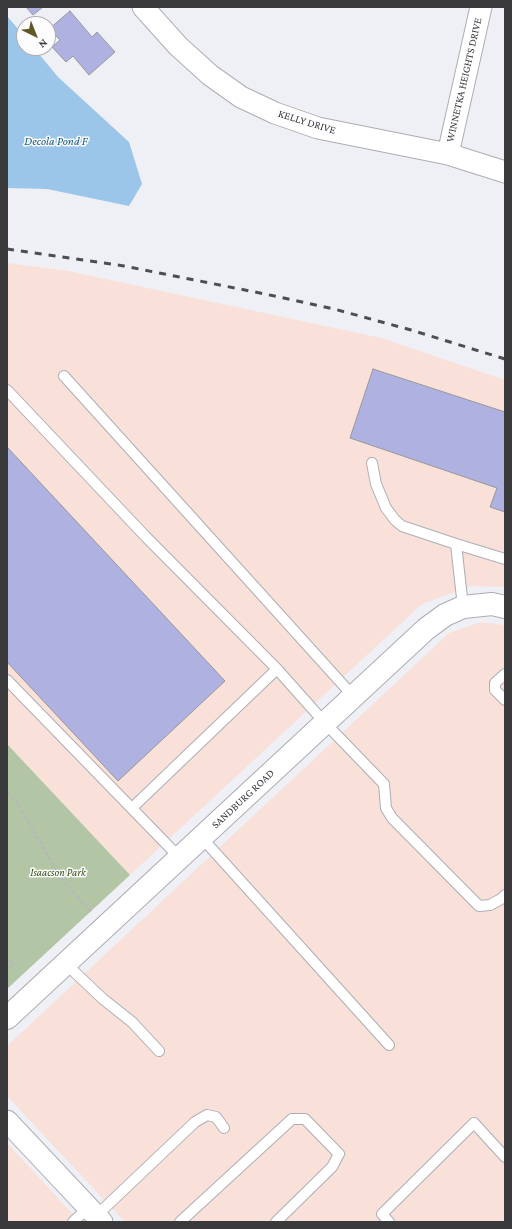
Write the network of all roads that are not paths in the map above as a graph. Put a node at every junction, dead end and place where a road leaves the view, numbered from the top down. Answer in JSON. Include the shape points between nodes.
{"nodes":[{"id":1,"x":143,"y":7,"type":"edge"},
{"id":2,"x":481,"y":7,"type":"edge"},
{"id":3,"x":448,"y":154,"type":"junction"},
{"id":4,"x":505,"y":172,"type":"edge"},
{"id":5,"x":64,"y":376,"type":"dead end"},
{"id":6,"x":7,"y":390,"type":"edge"},
{"id":7,"x":372,"y":463,"type":"dead end"},
{"id":8,"x":456,"y":544,"type":"junction"},
{"id":9,"x":505,"y":559,"type":"edge"},
{"id":10,"x":498,"y":606,"type":"edge"},
{"id":11,"x":463,"y":607,"type":"junction"},
{"id":12,"x":277,"y":669,"type":"junction"},
{"id":13,"x":505,"y":674,"type":"edge"},
{"id":14,"x":7,"y":680,"type":"edge"},
{"id":15,"x":354,"y":697,"type":"junction"},
{"id":16,"x":505,"y":700,"type":"edge"},
{"id":17,"x":326,"y":723,"type":"junction"},
{"id":18,"x":132,"y":808,"type":"junction"},
{"id":19,"x":202,"y":838,"type":"junction"},
{"id":20,"x":180,"y":858,"type":"junction"},
{"id":21,"x":505,"y":895,"type":"edge"},
{"id":22,"x":66,"y":964,"type":"junction"},
{"id":23,"x":7,"y":1018,"type":"edge"},
{"id":24,"x":389,"y":1045,"type":"dead end"},
{"id":25,"x":159,"y":1051,"type":"dead end"},
{"id":26,"x":7,"y":1121,"type":"edge"},
{"id":27,"x":224,"y":1128,"type":"dead end"},
{"id":28,"x":505,"y":1157,"type":"edge"},
{"id":29,"x":95,"y":1215,"type":"edge"},
{"id":30,"x":73,"y":1222,"type":"edge"},
{"id":31,"x":180,"y":1222,"type":"edge"},
{"id":32,"x":276,"y":1222,"type":"edge"},
{"id":33,"x":389,"y":1222,"type":"edge"}],
"edges":[{"from":1,"to":3,"type":"street","name":"KELLY DRIVE","via":[[178,46],[210,75],[241,97],[275,113],[318,128]]},
{"from":2,"to":3,"type":"street","name":"WINNETKA HEIGHTS DRIVE"},
{"from":3,"to":4,"type":"street","name":"KELLY DRIVE"},
{"from":5,"to":15,"type":"lane"},
{"from":6,"to":12,"type":"lane","via":[[146,537]]},
{"from":7,"to":8,"type":"lane","via":[[376,484],[386,508],[395,520],[402,526]]},
{"from":8,"to":9,"type":"lane"},
{"from":8,"to":11,"type":"lane"},
{"from":10,"to":11,"type":"street","name":"SANDBURG ROAD"},
{"from":11,"to":15,"type":"street","name":"SANDBURG ROAD","via":[[445,615],[426,629]]},
{"from":12,"to":17,"type":"lane"},
{"from":12,"to":18,"type":"lane"},
{"from":13,"to":16,"type":"lane","via":[[495,683],[495,690]]},
{"from":14,"to":18,"type":"lane"},
{"from":15,"to":17,"type":"street","name":"SANDBURG ROAD"},
{"from":17,"to":19,"type":"street","name":"SANDBURG ROAD"},
{"from":17,"to":21,"type":"lane","via":[[384,784],[386,808],[392,818],[479,906],[490,905]]},
{"from":18,"to":20,"type":"lane"},
{"from":19,"to":20,"type":"street","name":"SANDBURG ROAD"},
{"from":19,"to":24,"type":"lane"},
{"from":20,"to":22,"type":"street","name":"SANDBURG ROAD"},
{"from":22,"to":23,"type":"street","name":"SANDBURG ROAD"},
{"from":22,"to":25,"type":"lane","via":[[132,1022]]},
{"from":26,"to":29,"type":"street"},
{"from":27,"to":29,"type":"lane","via":[[216,1117],[207,1115],[195,1122]]},
{"from":28,"to":33,"type":"lane","via":[[474,1124],[382,1214]]},
{"from":29,"to":30,"type":"lane"},
{"from":31,"to":32,"type":"lane","via":[[292,1119],[305,1119],[339,1154],[332,1167]]}]}
